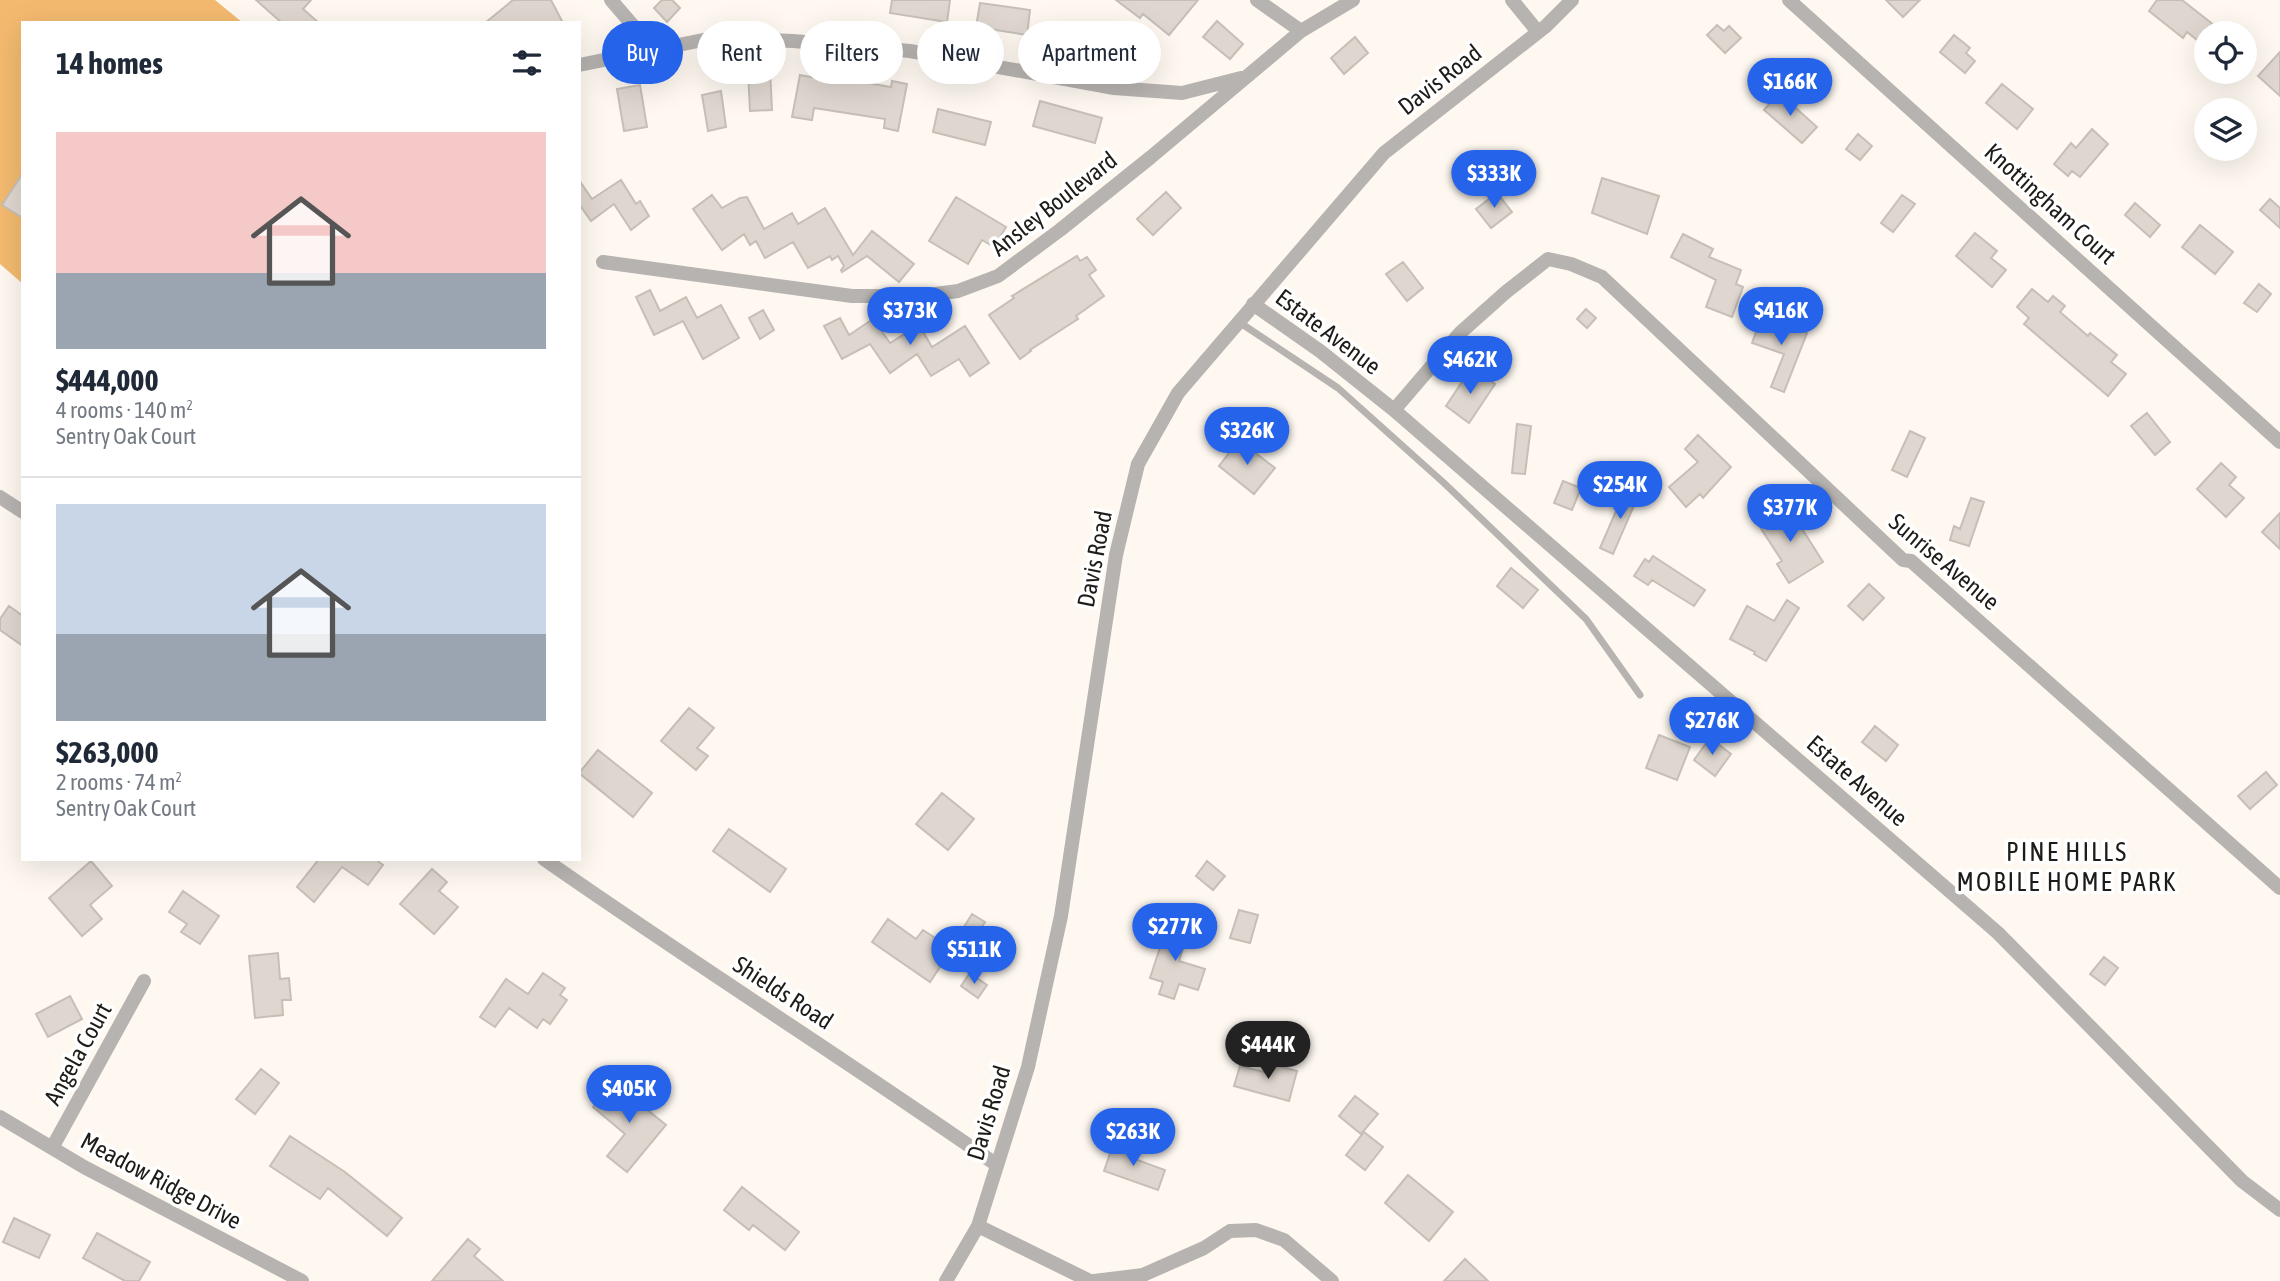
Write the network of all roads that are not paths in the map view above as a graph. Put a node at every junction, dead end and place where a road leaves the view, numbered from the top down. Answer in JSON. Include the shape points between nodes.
{"nodes":[{"id":1,"x":611,"y":0,"type":"edge"},
{"id":2,"x":1257,"y":0,"type":"edge"},
{"id":3,"x":1353,"y":0,"type":"edge"},
{"id":4,"x":1513,"y":0,"type":"edge"},
{"id":5,"x":1572,"y":0,"type":"edge"},
{"id":6,"x":1789,"y":0,"type":"edge"},
{"id":7,"x":629,"y":21,"type":"edge"},
{"id":8,"x":1301,"y":31,"type":"junction"},
{"id":9,"x":1538,"y":32,"type":"junction"},
{"id":10,"x":683,"y":44,"type":"edge"},
{"id":11,"x":602,"y":60,"type":"edge"},
{"id":12,"x":581,"y":65,"type":"edge"},
{"id":13,"x":1247,"y":77,"type":"junction"},
{"id":14,"x":603,"y":262,"type":"dead end"},
{"id":15,"x":1253,"y":304,"type":"junction"},
{"id":16,"x":1238,"y":321,"type":"junction"},
{"id":17,"x":1394,"y":410,"type":"junction"},
{"id":18,"x":2280,"y":442,"type":"edge"},
{"id":19,"x":0,"y":497,"type":"edge"},
{"id":20,"x":21,"y":511,"type":"edge"},
{"id":21,"x":1640,"y":695,"type":"dead end"},
{"id":22,"x":547,"y":861,"type":"edge"},
{"id":23,"x":2280,"y":888,"type":"edge"},
{"id":24,"x":144,"y":981,"type":"dead end"},
{"id":25,"x":0,"y":1116,"type":"edge"},
{"id":26,"x":52,"y":1148,"type":"junction"},
{"id":27,"x":998,"y":1166,"type":"junction"},
{"id":28,"x":2280,"y":1210,"type":"edge"},
{"id":29,"x":978,"y":1226,"type":"junction"},
{"id":30,"x":302,"y":1281,"type":"edge"},
{"id":31,"x":946,"y":1281,"type":"edge"},
{"id":32,"x":1092,"y":1281,"type":"edge"},
{"id":33,"x":1332,"y":1281,"type":"edge"}],
"edges":[{"from":1,"to":7,"type":"street"},
{"from":2,"to":8,"type":"street"},
{"from":3,"to":8,"type":"street","name":"Ansley Boulevard"},
{"from":4,"to":9,"type":"street"},
{"from":5,"to":9,"type":"street","name":"Davis Road"},
{"from":6,"to":18,"type":"street","name":"Knottingham Court"},
{"from":8,"to":13,"type":"street","name":"Ansley Boulevard"},
{"from":9,"to":15,"type":"street","name":"Davis Road","via":[[1384,153]]},
{"from":10,"to":13,"type":"street","via":[[713,38],[910,51],[1114,88],[1182,93]]},
{"from":11,"to":12,"type":"street"},
{"from":13,"to":14,"type":"street","name":"Ansley Boulevard","via":[[998,276],[958,291],[852,296]]},
{"from":15,"to":16,"type":"street","name":"Davis Road"},
{"from":15,"to":17,"type":"street","name":"Estate Avenue"},
{"from":16,"to":21,"type":"lane","via":[[1338,388],[1444,483],[1586,619]]},
{"from":16,"to":27,"type":"street","name":"Davis Road","via":[[1178,393],[1138,464],[1116,555],[1060,916],[1028,1067]]},
{"from":17,"to":23,"type":"street","name":"Sunrise Avenue","via":[[1460,333],[1548,259],[1602,277],[1903,560],[1911,562],[2021,657]]},
{"from":17,"to":28,"type":"street","name":"Estate Avenue","via":[[1998,933],[2242,1181]]},
{"from":19,"to":20,"type":"street"},
{"from":22,"to":27,"type":"street","name":"Shields Road"},
{"from":24,"to":26,"type":"street","name":"Angela Court"},
{"from":25,"to":26,"type":"street","name":"Meadow Ridge Drive"},
{"from":26,"to":30,"type":"street","name":"Meadow Ridge Drive"},
{"from":27,"to":29,"type":"street","name":"Davis Road"},
{"from":29,"to":31,"type":"street","name":"Davis Road"},
{"from":29,"to":32,"type":"street"},
{"from":32,"to":33,"type":"street","via":[[1143,1275],[1230,1231],[1256,1230],[1284,1240]]}]}
